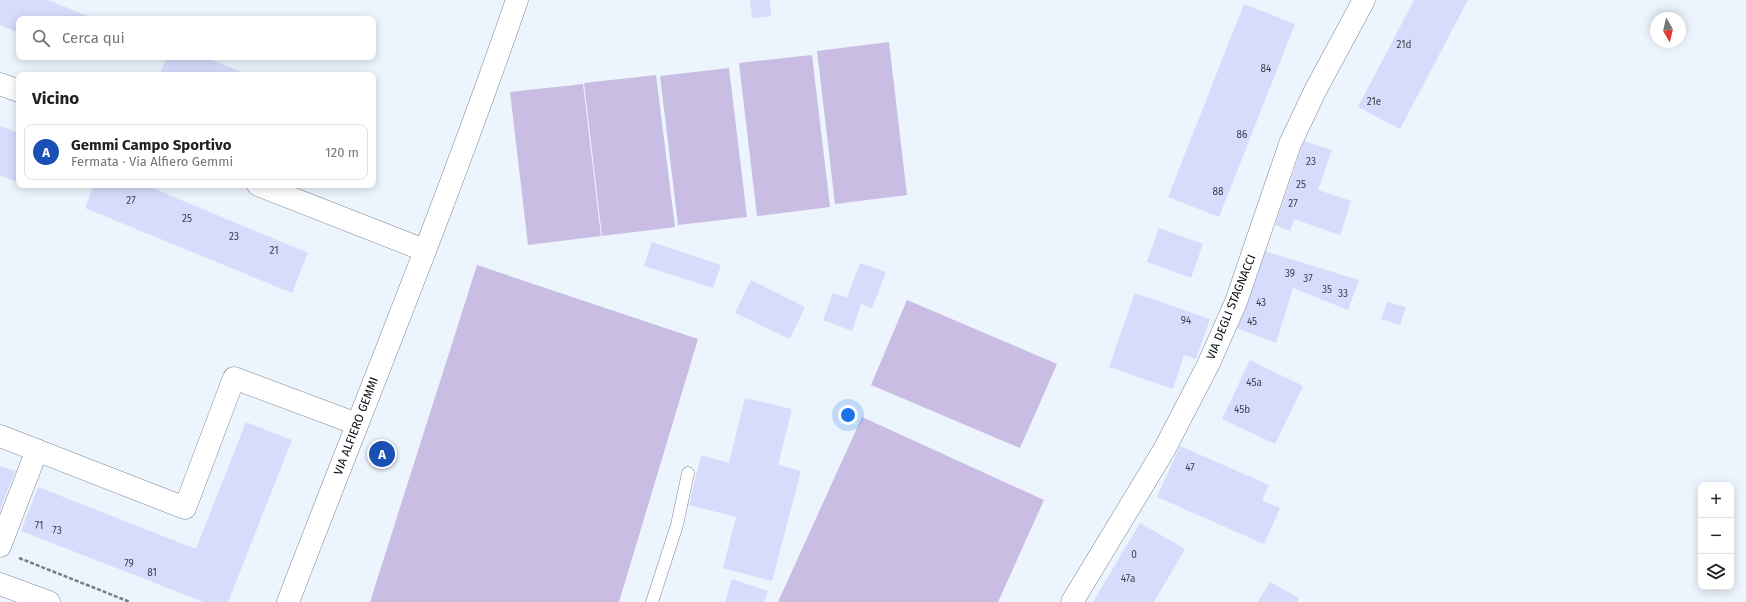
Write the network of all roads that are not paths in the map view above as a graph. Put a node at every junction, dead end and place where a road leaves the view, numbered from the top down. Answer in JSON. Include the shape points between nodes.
{"nodes":[{"id":1,"x":517,"y":0,"type":"edge"},
{"id":2,"x":1364,"y":0,"type":"edge"},
{"id":3,"x":0,"y":84,"type":"edge"},
{"id":4,"x":16,"y":90,"type":"edge"},
{"id":5,"x":266,"y":188,"type":"edge"},
{"id":6,"x":424,"y":250,"type":"junction"},
{"id":7,"x":357,"y":424,"type":"junction"},
{"id":8,"x":0,"y":436,"type":"edge"},
{"id":9,"x":37,"y":450,"type":"junction"},
{"id":10,"x":688,"y":473,"type":"dead end"},
{"id":11,"x":7,"y":551,"type":"edge"},
{"id":12,"x":0,"y":584,"type":"edge"},
{"id":13,"x":48,"y":602,"type":"edge"},
{"id":14,"x":288,"y":602,"type":"edge"},
{"id":15,"x":652,"y":602,"type":"edge"},
{"id":16,"x":1072,"y":602,"type":"edge"}],
"edges":[{"from":1,"to":6,"type":"street","name":"VIA ALFIERO GEMMI"},
{"from":2,"to":16,"type":"street","name":"VIA DEGLI STAGNACCI","via":[[1290,144],[1236,302],[1208,365],[1164,450]]},
{"from":3,"to":4,"type":"street"},
{"from":5,"to":6,"type":"street"},
{"from":6,"to":7,"type":"street","name":"VIA ALFIERO GEMMI"},
{"from":7,"to":9,"type":"street","via":[[234,378],[185,508]]},
{"from":7,"to":14,"type":"street","name":"VIA ALFIERO GEMMI"},
{"from":8,"to":9,"type":"street"},
{"from":9,"to":11,"type":"street"},
{"from":10,"to":15,"type":"lane","via":[[676,525]]},
{"from":12,"to":13,"type":"street"}]}
